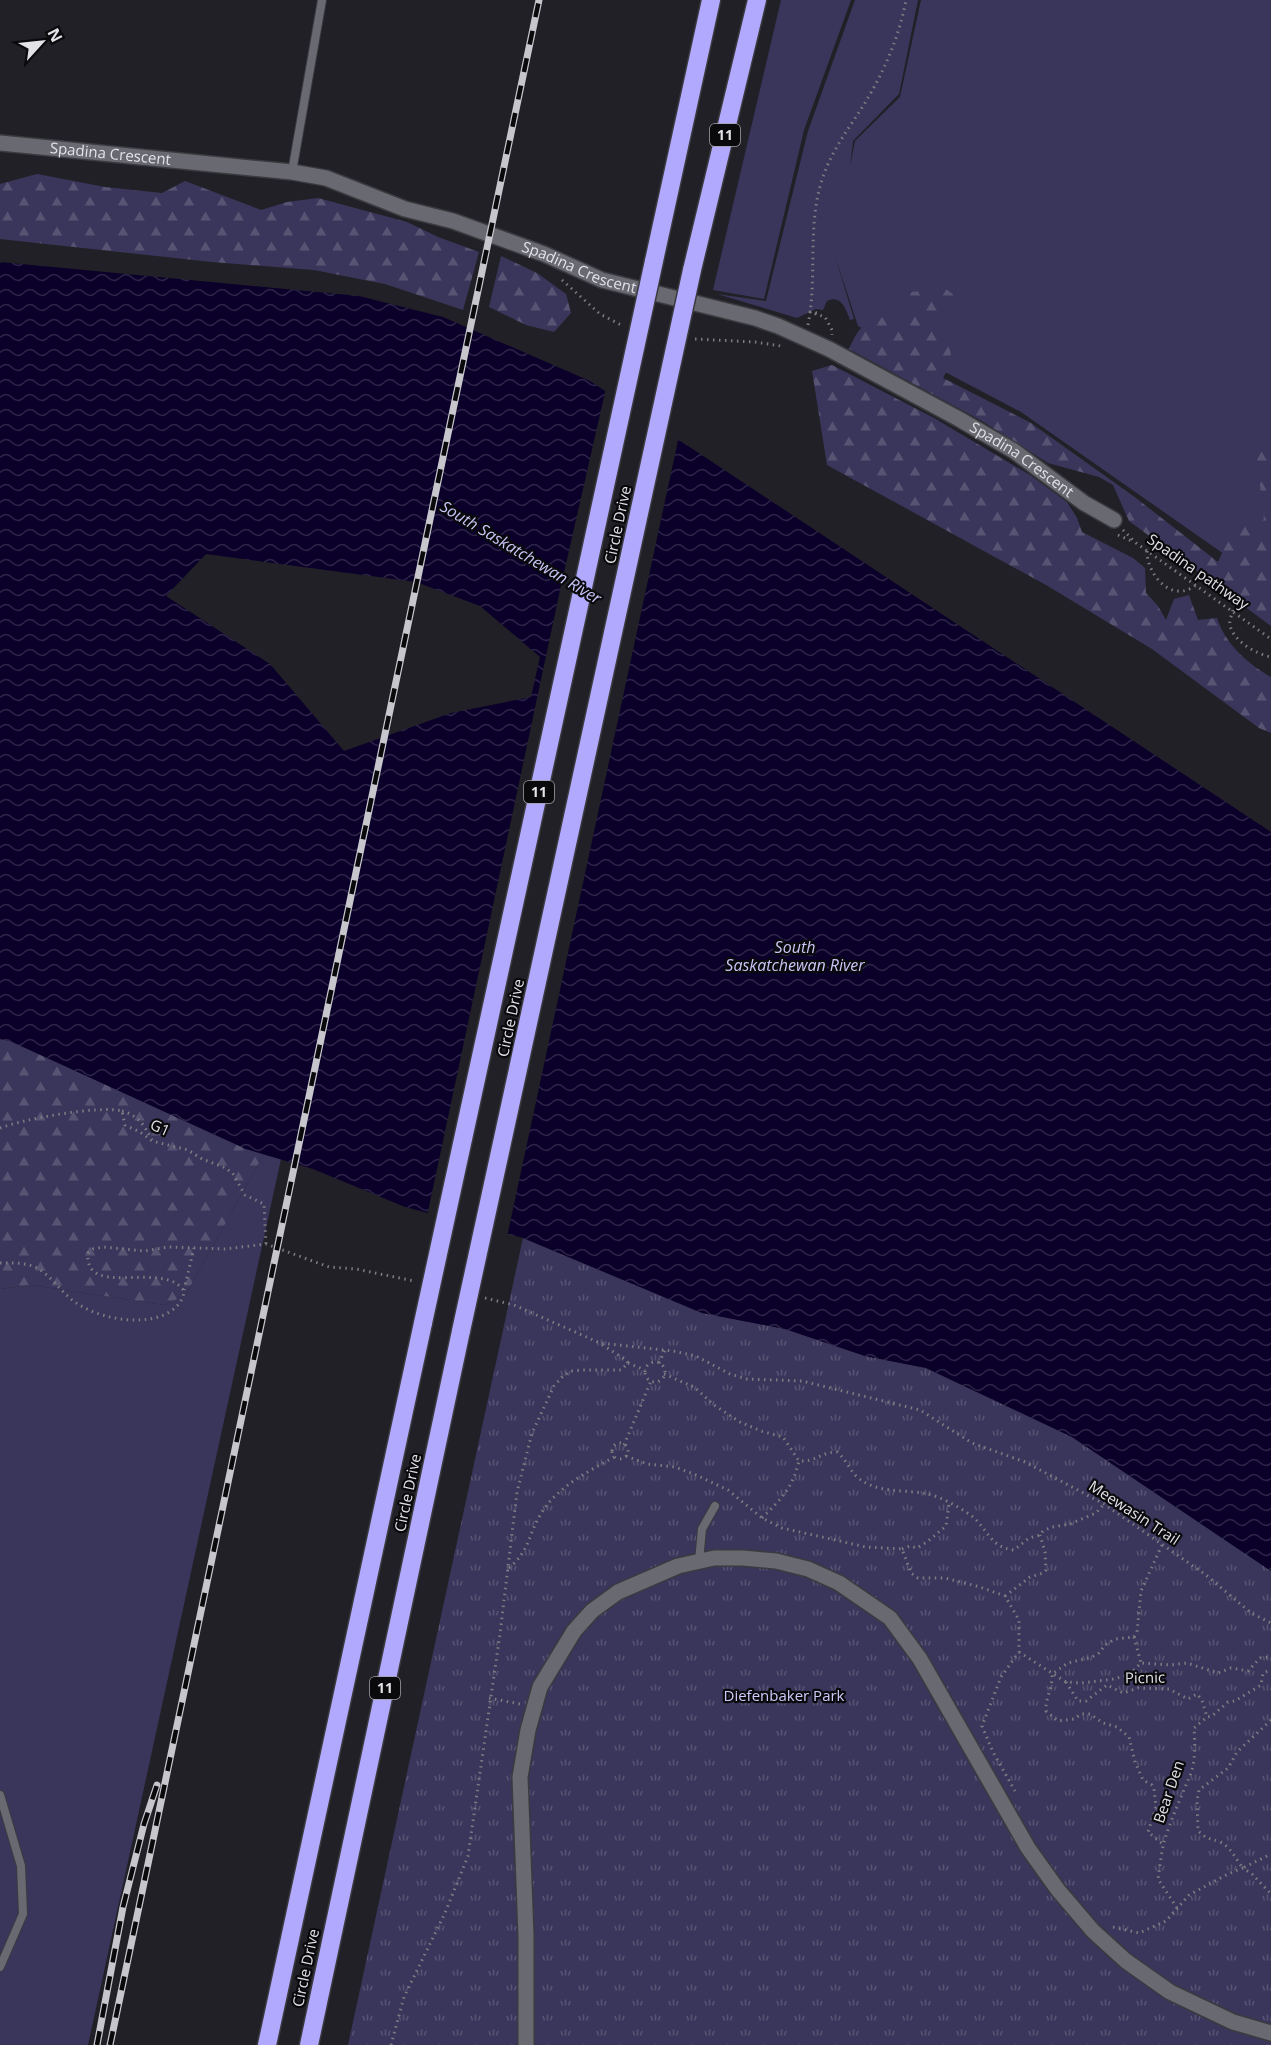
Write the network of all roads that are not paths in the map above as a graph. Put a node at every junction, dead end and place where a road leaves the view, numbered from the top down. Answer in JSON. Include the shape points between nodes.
{"nodes":[{"id":1,"x":322,"y":0,"type":"edge"},
{"id":2,"x":711,"y":0,"type":"edge"},
{"id":3,"x":757,"y":0,"type":"edge"},
{"id":4,"x":0,"y":143,"type":"edge"},
{"id":5,"x":292,"y":172,"type":"junction"},
{"id":6,"x":1114,"y":520,"type":"road end"},
{"id":7,"x":715,"y":1506,"type":"dead end"},
{"id":8,"x":699,"y":1562,"type":"junction"},
{"id":9,"x":0,"y":1795,"type":"edge"},
{"id":10,"x":0,"y":1967,"type":"edge"},
{"id":11,"x":1271,"y":2033,"type":"edge"},
{"id":12,"x":267,"y":2045,"type":"edge"},
{"id":13,"x":309,"y":2045,"type":"edge"},
{"id":14,"x":526,"y":2045,"type":"edge"}],
"edges":[{"from":1,"to":5,"type":"lane"},
{"from":2,"to":12,"type":"highway","name":"Circle Drive","number":"11","bridge":true},
{"from":3,"to":13,"type":"highway","name":"Circle Drive","number":"11","bridge":true,"via":[[692,270]]},
{"from":4,"to":5,"type":"street","name":"Spadina Crescent"},
{"from":5,"to":6,"type":"street","name":"Spadina Crescent","via":[[326,178],[405,208],[471,227],[602,280],[755,318],[803,337],[1014,451],[1084,503]]},
{"from":7,"to":8,"type":"lane","via":[[702,1529]]},
{"from":8,"to":11,"type":"street","via":[[743,1558],[808,1569],[839,1583],[890,1618],[920,1659],[1028,1848],[1093,1931],[1126,1961],[1170,1992],[1233,2022]]},
{"from":8,"to":14,"type":"street","via":[[678,1566],[618,1592],[592,1611],[574,1631],[540,1686],[520,1777]]},
{"from":9,"to":10,"type":"lane","via":[[21,1866],[23,1914]]}]}
